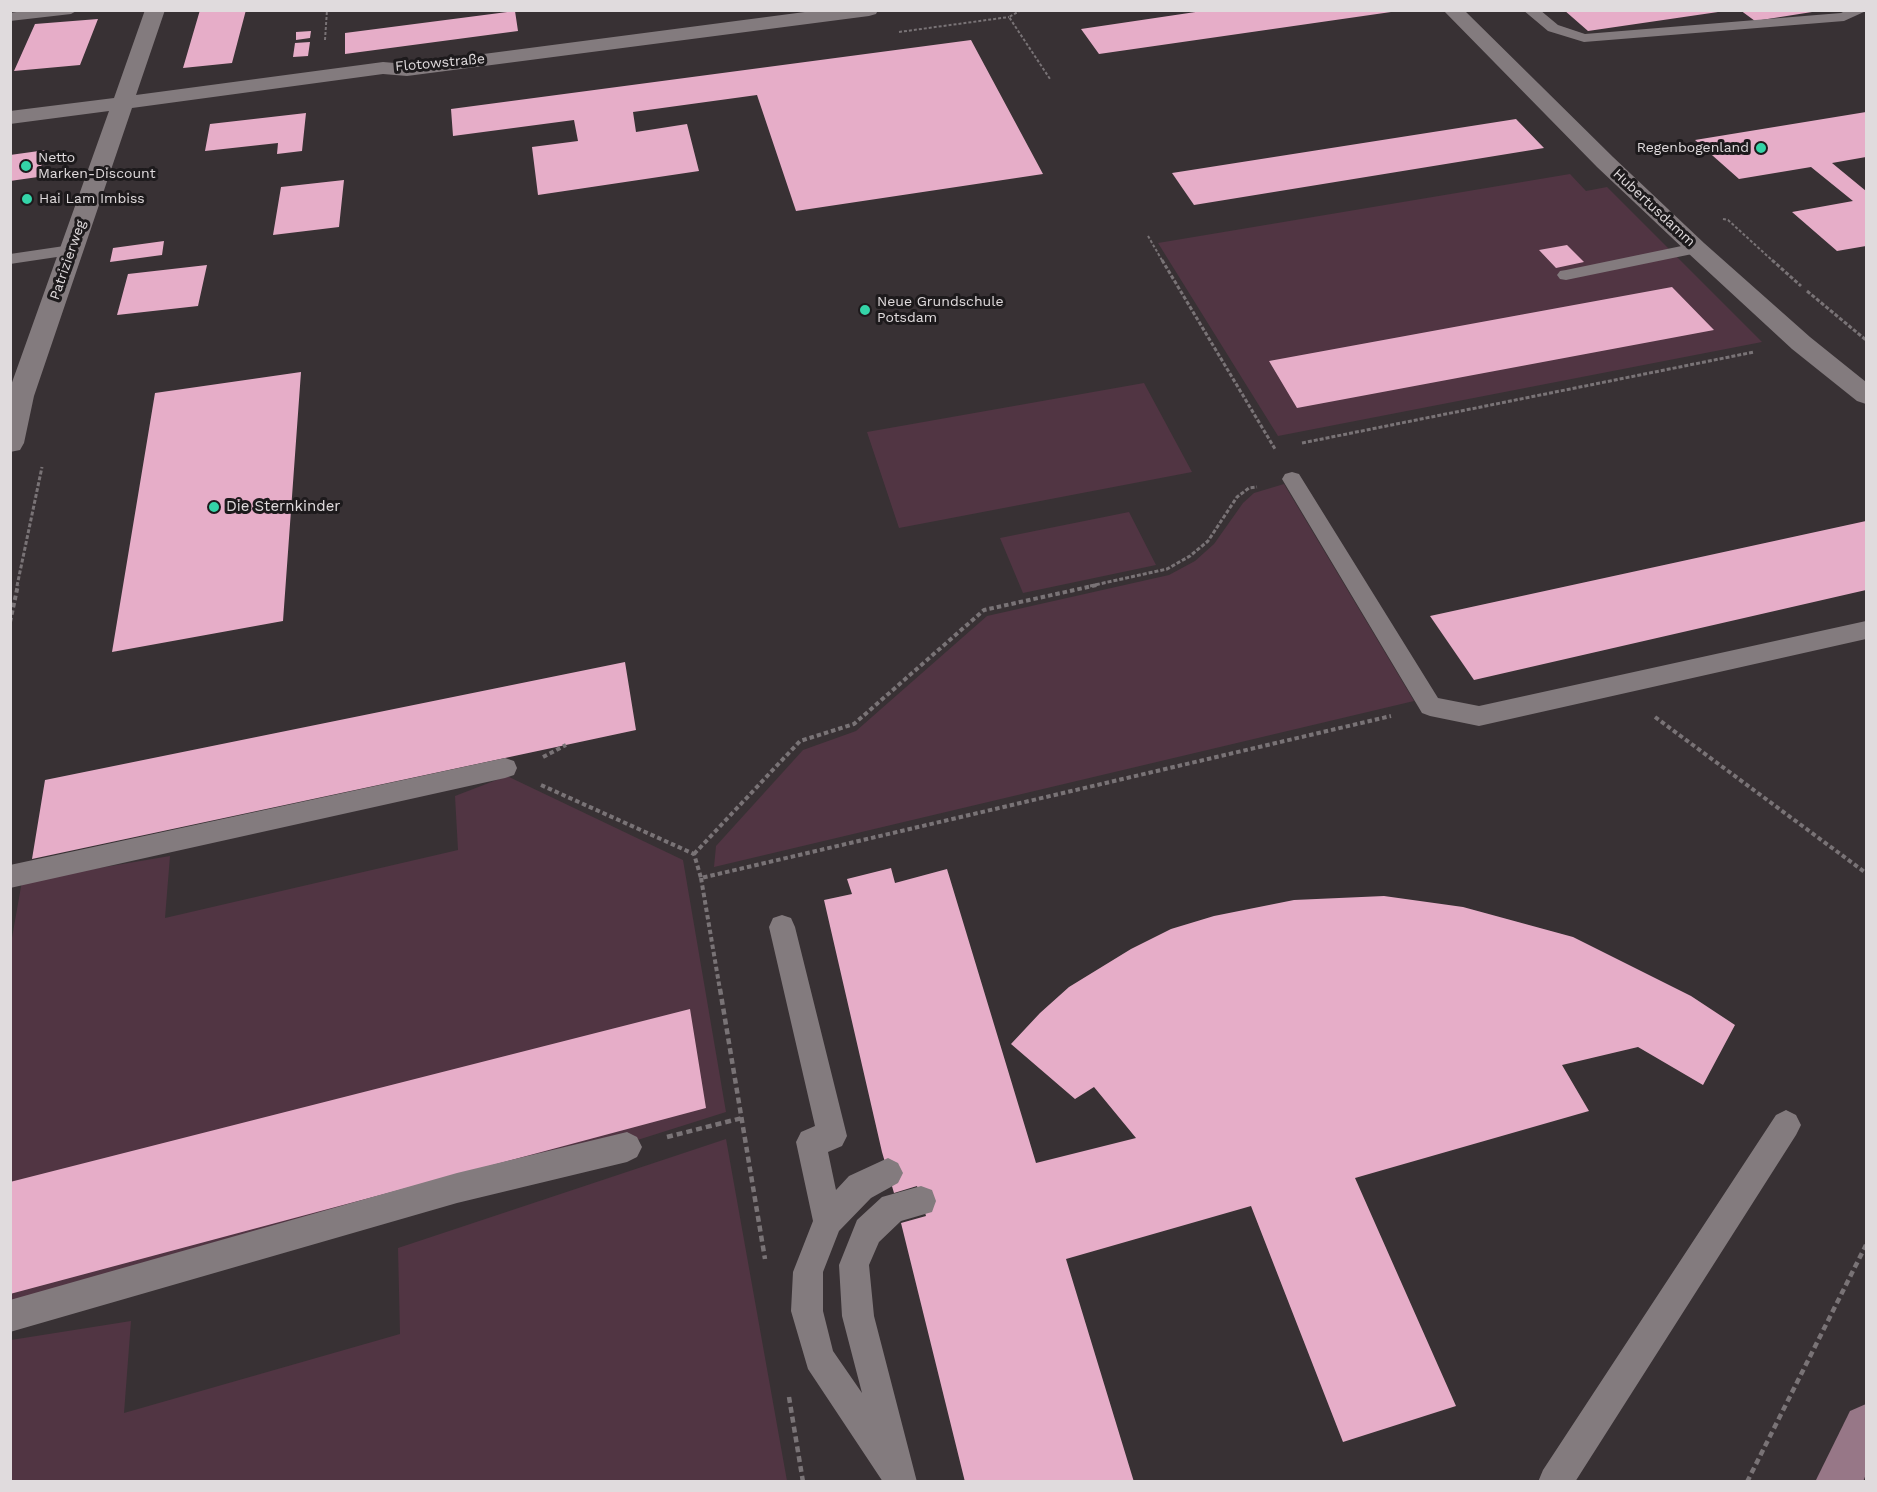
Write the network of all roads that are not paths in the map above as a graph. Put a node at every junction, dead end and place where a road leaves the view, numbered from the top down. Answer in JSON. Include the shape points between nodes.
{"nodes":[{"id":1,"x":71,"y":10,"type":"edge"},
{"id":2,"x":155,"y":10,"type":"edge"},
{"id":3,"x":869,"y":10,"type":"edge"},
{"id":4,"x":1452,"y":10,"type":"edge"},
{"id":5,"x":1530,"y":10,"type":"edge"},
{"id":6,"x":1860,"y":10,"type":"edge"},
{"id":7,"x":10,"y":17,"type":"edge"},
{"id":8,"x":122,"y":104,"type":"junction"},
{"id":9,"x":10,"y":118,"type":"edge"},
{"id":10,"x":1696,"y":248,"type":"junction"},
{"id":11,"x":71,"y":250,"type":"junction"},
{"id":12,"x":10,"y":259,"type":"edge"},
{"id":13,"x":1566,"y":275,"type":"dead end"},
{"id":14,"x":1866,"y":395,"type":"edge"},
{"id":15,"x":10,"y":443,"type":"edge"},
{"id":16,"x":1292,"y":479,"type":"road end"},
{"id":17,"x":1866,"y":630,"type":"edge"},
{"id":18,"x":505,"y":768,"type":"road end"},
{"id":19,"x":10,"y":877,"type":"edge"},
{"id":20,"x":782,"y":927,"type":"dead end"},
{"id":21,"x":1786,"y":1125,"type":"dead end"},
{"id":22,"x":627,"y":1147,"type":"road end"},
{"id":23,"x":888,"y":1173,"type":"dead end"},
{"id":24,"x":921,"y":1201,"type":"dead end"},
{"id":25,"x":828,"y":1221,"type":"junction"},
{"id":26,"x":10,"y":1316,"type":"edge"},
{"id":27,"x":1866,"y":1426,"type":"edge"},
{"id":28,"x":901,"y":1480,"type":"edge"},
{"id":29,"x":1555,"y":1482,"type":"edge"},
{"id":30,"x":1838,"y":1482,"type":"edge"}],
"edges":[{"from":1,"to":7,"type":"lane"},
{"from":2,"to":8,"type":"street","name":"Patrizierweg"},
{"from":3,"to":8,"type":"street","name":"Flotowstraße","via":[[662,28],[407,70],[383,68]]},
{"from":4,"to":10,"type":"street","name":"Hubertusdamm"},
{"from":5,"to":6,"type":"lane","via":[[1552,28],[1584,38],[1844,17]]},
{"from":8,"to":9,"type":"street","name":"Flotowstraße"},
{"from":8,"to":11,"type":"street","name":"Patrizierweg"},
{"from":10,"to":13,"type":"lane"},
{"from":10,"to":14,"type":"street","name":"Hubertusdamm"},
{"from":11,"to":12,"type":"lane"},
{"from":11,"to":15,"type":"street","name":"Patrizierweg","via":[[21,396]]},
{"from":16,"to":17,"type":"lane","via":[[1430,706],[1479,716]]},
{"from":18,"to":19,"type":"lane"},
{"from":20,"to":25,"type":"lane","via":[[832,1136],[811,1142]]},
{"from":21,"to":29,"type":"lane"},
{"from":22,"to":26,"type":"lane","via":[[457,1188]]},
{"from":23,"to":25,"type":"lane","via":[[860,1187]]},
{"from":24,"to":28,"type":"lane","via":[[894,1208],[868,1231],[854,1265],[858,1316]]},
{"from":25,"to":28,"type":"lane","via":[[808,1272],[807,1311],[819,1358]]},
{"from":27,"to":30,"type":"street"}]}
